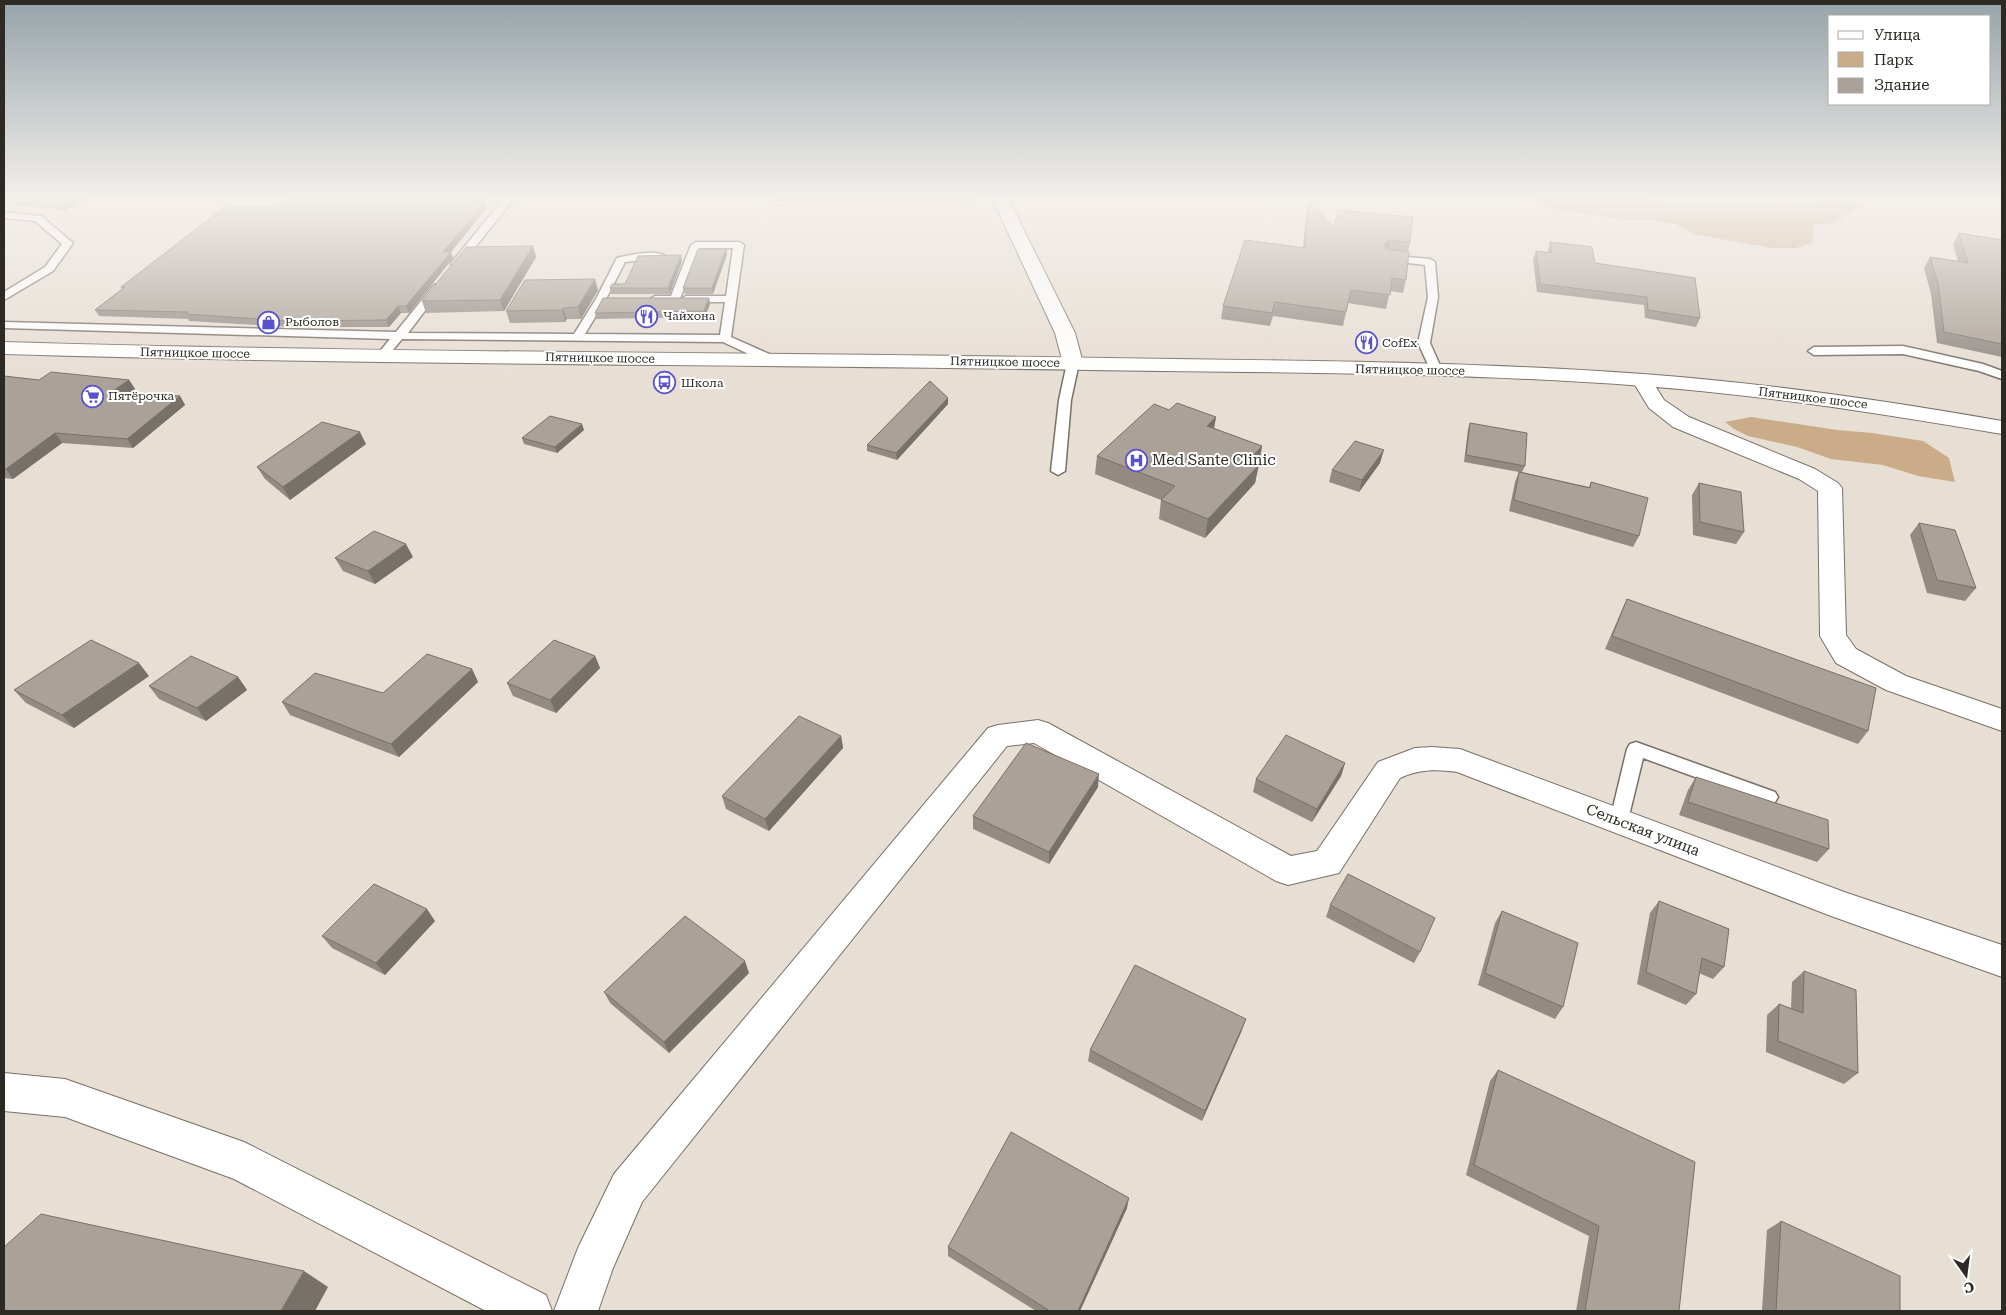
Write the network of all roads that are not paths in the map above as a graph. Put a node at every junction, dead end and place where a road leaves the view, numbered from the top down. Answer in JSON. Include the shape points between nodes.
{"nodes":[{"id":1,"x":58,"y":257,"type":"edge"},
{"id":2,"x":462,"y":257,"type":"edge"},
{"id":3,"x":634,"y":257,"type":"edge"},
{"id":4,"x":682,"y":257,"type":"edge"},
{"id":5,"x":737,"y":257,"type":"edge"},
{"id":6,"x":1029,"y":257,"type":"edge"},
{"id":7,"x":1387,"y":258,"type":"edge"},
{"id":8,"x":4,"y":297,"type":"edge"},
{"id":9,"x":647,"y":299,"type":"edge"},
{"id":10,"x":675,"y":299,"type":"junction"},
{"id":11,"x":732,"y":299,"type":"junction"},
{"id":12,"x":4,"y":325,"type":"edge"},
{"id":13,"x":399,"y":336,"type":"junction"},
{"id":14,"x":577,"y":338,"type":"junction"},
{"id":15,"x":725,"y":339,"type":"junction"},
{"id":16,"x":4,"y":348,"type":"edge"},
{"id":17,"x":1814,"y":351,"type":"dead end"},
{"id":18,"x":383,"y":355,"type":"junction"},
{"id":19,"x":772,"y":360,"type":"junction"},
{"id":20,"x":1073,"y":363,"type":"junction"},
{"id":21,"x":1436,"y":370,"type":"junction"},
{"id":22,"x":2002,"y":375,"type":"edge"},
{"id":23,"x":1642,"y":380,"type":"junction"},
{"id":24,"x":2002,"y":428,"type":"edge"},
{"id":25,"x":1058,"y":471,"type":"dead end"},
{"id":26,"x":2002,"y":720,"type":"edge"},
{"id":27,"x":1769,"y":797,"type":"dead end"},
{"id":28,"x":1619,"y":820,"type":"junction"},
{"id":29,"x":2002,"y":961,"type":"edge"},
{"id":30,"x":4,"y":1092,"type":"edge"},
{"id":31,"x":530,"y":1311,"type":"edge"},
{"id":32,"x":576,"y":1311,"type":"edge"}],
"edges":[{"from":1,"to":8,"type":"lane","via":[[49,269]]},
{"from":2,"to":13,"type":"lane"},
{"from":3,"to":14,"type":"lane","via":[[621,260],[606,299]]},
{"from":4,"to":10,"type":"lane"},
{"from":5,"to":11,"type":"lane"},
{"from":6,"to":20,"type":"street","via":[[1065,333]]},
{"from":7,"to":21,"type":"lane","via":[[1430,262],[1434,297],[1424,343]]},
{"from":9,"to":10,"type":"lane"},
{"from":10,"to":11,"type":"lane"},
{"from":11,"to":15,"type":"lane"},
{"from":12,"to":13,"type":"lane"},
{"from":13,"to":14,"type":"lane"},
{"from":13,"to":18,"type":"lane"},
{"from":14,"to":15,"type":"lane"},
{"from":15,"to":19,"type":"lane"},
{"from":16,"to":18,"type":"street","name":"Пятницкое шоссе"},
{"from":17,"to":22,"type":"lane","via":[[1903,350]]},
{"from":18,"to":19,"type":"street","name":"Пятницкое шоссе"},
{"from":19,"to":20,"type":"street","name":"Пятницкое шоссе"},
{"from":20,"to":21,"type":"street","name":"Пятницкое шоссе"},
{"from":20,"to":25,"type":"lane","via":[[1065,400]]},
{"from":21,"to":23,"type":"street","name":"Пятницкое шоссе"},
{"from":23,"to":24,"type":"street","name":"Пятницкое шоссе","via":[[1808,397]]},
{"from":23,"to":26,"type":"street","via":[[1656,404],[1681,422],[1807,474],[1830,488],[1833,636],[1846,656],[1896,682]]},
{"from":27,"to":28,"type":"lane","via":[[1636,749]]},
{"from":28,"to":29,"type":"street","name":"Сельская улица","via":[[1842,906]]},
{"from":28,"to":32,"type":"street","name":"Сельская улица","via":[[1460,761],[1432,757],[1405,761],[1389,770],[1327,863],[1288,871],[1038,731],[998,736],[628,1188],[593,1263]]},
{"from":30,"to":31,"type":"street","via":[[65,1098],[244,1162]]}]}
